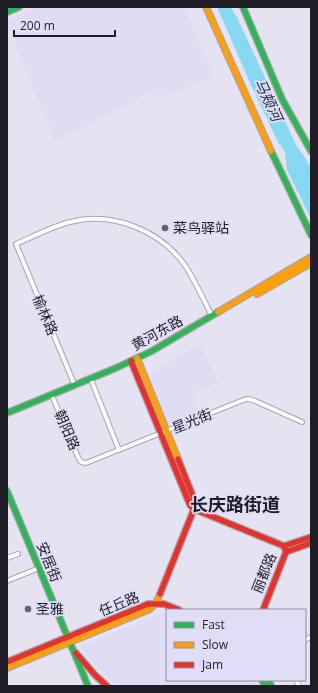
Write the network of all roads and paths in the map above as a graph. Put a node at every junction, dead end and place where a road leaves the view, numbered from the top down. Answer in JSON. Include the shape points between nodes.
{"nodes":[{"id":1,"x":19,"y":7,"type":"edge"},
{"id":2,"x":206,"y":7,"type":"edge"},
{"id":3,"x":243,"y":7,"type":"edge"},
{"id":4,"x":7,"y":12,"type":"edge"},
{"id":5,"x":311,"y":151,"type":"edge"},
{"id":6,"x":311,"y":235,"type":"edge"},
{"id":7,"x":311,"y":257,"type":"edge"},
{"id":8,"x":311,"y":263,"type":"edge"},
{"id":9,"x":212,"y":316,"type":"junction"},
{"id":10,"x":135,"y":361,"type":"junction"},
{"id":11,"x":92,"y":382,"type":"junction"},
{"id":12,"x":75,"y":386,"type":"junction"},
{"id":13,"x":54,"y":398,"type":"junction"},
{"id":14,"x":7,"y":413,"type":"edge"},
{"id":15,"x":7,"y":418,"type":"edge"},
{"id":16,"x":302,"y":422,"type":"dead end"},
{"id":17,"x":167,"y":431,"type":"junction"},
{"id":18,"x":160,"y":433,"type":"junction"},
{"id":19,"x":118,"y":450,"type":"junction"},
{"id":20,"x":81,"y":462,"type":"joint"},
{"id":21,"x":7,"y":491,"type":"edge"},
{"id":22,"x":194,"y":509,"type":"junction"},
{"id":23,"x":311,"y":537,"type":"edge"},
{"id":24,"x":311,"y":543,"type":"edge"},
{"id":25,"x":285,"y":549,"type":"junction"},
{"id":26,"x":18,"y":554,"type":"dead end"},
{"id":27,"x":7,"y":558,"type":"edge"},
{"id":28,"x":39,"y":568,"type":"junction"},
{"id":29,"x":7,"y":581,"type":"edge"},
{"id":30,"x":156,"y":603,"type":"junction"},
{"id":31,"x":178,"y":609,"type":"edge"},
{"id":32,"x":263,"y":609,"type":"edge"},
{"id":33,"x":68,"y":640,"type":"junction"},
{"id":34,"x":7,"y":662,"type":"edge"},
{"id":35,"x":7,"y":668,"type":"edge"},
{"id":36,"x":88,"y":686,"type":"edge"},
{"id":37,"x":107,"y":686,"type":"edge"}],
"edges":[{"from":1,"to":4,"type":"street"},
{"from":2,"to":6,"type":"street"},
{"from":3,"to":5,"type":"street","via":[[282,96]]},
{"from":7,"to":9,"type":"street","name":"黄河东路"},
{"from":8,"to":10,"type":"street","name":"黄河东路","via":[[159,351]]},
{"from":9,"to":10,"type":"street","name":"黄河东路"},
{"from":9,"to":12,"type":"street","name":"榆林路","via":[[178,256],[152,234],[127,224],[86,219],[56,227],[16,244]]},
{"from":10,"to":11,"type":"street","name":"黄河东路"},
{"from":10,"to":12,"type":"street","name":"黄河东路"},
{"from":10,"to":17,"type":"street"},
{"from":10,"to":18,"type":"street"},
{"from":11,"to":13,"type":"street","name":"黄河东路"},
{"from":11,"to":19,"type":"street"},
{"from":12,"to":14,"type":"street","name":"黄河东路"},
{"from":13,"to":15,"type":"street","name":"黄河东路"},
{"from":13,"to":20,"type":"street","name":"朝阳路"},
{"from":16,"to":17,"type":"street","name":"星光街","via":[[249,399]]},
{"from":17,"to":18,"type":"street","name":"星光街"},
{"from":17,"to":22,"type":"street","via":[[196,504]]},
{"from":18,"to":19,"type":"street","name":"星光街"},
{"from":18,"to":22,"type":"street","via":[[190,505]]},
{"from":19,"to":20,"type":"street","name":"星光街","via":[[86,463]]},
{"from":21,"to":28,"type":"street","name":"安居街"},
{"from":22,"to":25,"type":"street","name":"丽都路"},
{"from":22,"to":30,"type":"street"},
{"from":23,"to":25,"type":"street"},
{"from":24,"to":25,"type":"street","via":[[295,550]]},
{"from":25,"to":32,"type":"street","name":"丽都路"},
{"from":26,"to":27,"type":"street"},
{"from":28,"to":29,"type":"street"},
{"from":28,"to":33,"type":"street","name":"安居街"},
{"from":30,"to":31,"type":"street"},
{"from":30,"to":33,"type":"street","name":"任丘路","via":[[148,604]]},
{"from":33,"to":34,"type":"street","name":"任丘路"},
{"from":33,"to":35,"type":"street","name":"任丘路"},
{"from":33,"to":36,"type":"street"},
{"from":33,"to":37,"type":"street","via":[[89,669]]}]}
